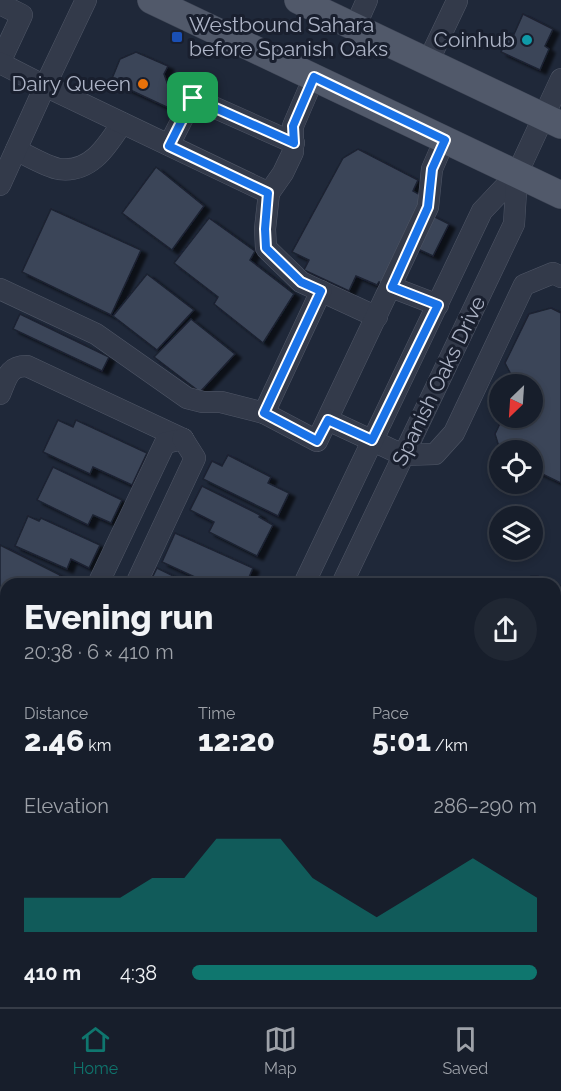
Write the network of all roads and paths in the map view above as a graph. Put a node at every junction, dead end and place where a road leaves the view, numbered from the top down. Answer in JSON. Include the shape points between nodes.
{"nodes":[{"id":1,"x":86,"y":0,"type":"edge"},
{"id":2,"x":151,"y":0,"type":"edge"},
{"id":3,"x":298,"y":0,"type":"edge"},
{"id":4,"x":367,"y":0,"type":"edge"},
{"id":5,"x":458,"y":0,"type":"edge"},
{"id":6,"x":0,"y":4,"type":"edge"},
{"id":7,"x":355,"y":27,"type":"junction"},
{"id":8,"x":0,"y":62,"type":"edge"},
{"id":9,"x":428,"y":62,"type":"junction"},
{"id":10,"x":314,"y":77,"type":"junction"},
{"id":11,"x":561,"y":79,"type":"edge"},
{"id":12,"x":45,"y":86,"type":"junction"},
{"id":13,"x":552,"y":120,"type":"edge"},
{"id":14,"x":122,"y":123,"type":"junction"},
{"id":15,"x":445,"y":140,"type":"junction"},
{"id":16,"x":294,"y":143,"type":"junction"},
{"id":17,"x":169,"y":146,"type":"junction"},
{"id":18,"x":16,"y":150,"type":"junction"},
{"id":19,"x":517,"y":174,"type":"junction"},
{"id":20,"x":0,"y":185,"type":"edge"},
{"id":21,"x":268,"y":193,"type":"junction"},
{"id":22,"x":561,"y":195,"type":"edge"},
{"id":23,"x":561,"y":277,"type":"edge"},
{"id":24,"x":392,"y":287,"type":"junction"},
{"id":25,"x":0,"y":289,"type":"edge"},
{"id":26,"x":321,"y":291,"type":"junction"},
{"id":27,"x":438,"y":305,"type":"junction"},
{"id":28,"x":377,"y":318,"type":"junction"},
{"id":29,"x":0,"y":393,"type":"edge"},
{"id":30,"x":264,"y":413,"type":"junction"},
{"id":31,"x":328,"y":420,"type":"junction"},
{"id":32,"x":185,"y":435,"type":"junction"},
{"id":33,"x":372,"y":440,"type":"junction"},
{"id":34,"x":403,"y":455,"type":"junction"},
{"id":35,"x":101,"y":578,"type":"edge"},
{"id":36,"x":139,"y":578,"type":"edge"},
{"id":37,"x":307,"y":578,"type":"edge"},
{"id":38,"x":345,"y":578,"type":"edge"}],
"edges":[{"from":1,"to":12,"type":"street"},
{"from":2,"to":10,"type":"main road"},
{"from":3,"to":7,"type":"main road"},
{"from":4,"to":7,"type":"street"},
{"from":5,"to":9,"type":"street"},
{"from":6,"to":8,"type":"street","via":[[22,15]]},
{"from":7,"to":9,"type":"main road"},
{"from":8,"to":12,"type":"street"},
{"from":9,"to":13,"type":"main road"},
{"from":10,"to":15,"type":"main road"},
{"from":10,"to":16,"type":"street","via":[[293,126]]},
{"from":11,"to":13,"type":"street","name":"Spanish Oaks Drive"},
{"from":12,"to":14,"type":"street"},
{"from":12,"to":18,"type":"street"},
{"from":13,"to":19,"type":"street","name":"Spanish Oaks Drive"},
{"from":14,"to":17,"type":"street"},
{"from":14,"to":18,"type":"street","via":[[101,154],[79,168],[58,169]]},
{"from":15,"to":19,"type":"main road"},
{"from":15,"to":24,"type":"street","via":[[432,169],[428,207]]},
{"from":16,"to":17,"type":"street","via":[[193,98]]},
{"from":16,"to":21,"type":"street","via":[[284,173]]},
{"from":17,"to":21,"type":"street"},
{"from":18,"to":20,"type":"street"},
{"from":19,"to":22,"type":"main road"},
{"from":19,"to":27,"type":"street","name":"Spanish Oaks Drive","via":[[482,211]]},
{"from":19,"to":34,"type":"street","name":"Spanish Oaks Drive","via":[[514,224]]},
{"from":21,"to":26,"type":"street","via":[[266,248],[301,282]]},
{"from":23,"to":34,"type":"street","via":[[553,273],[524,285],[454,433],[435,454]]},
{"from":24,"to":27,"type":"street"},
{"from":24,"to":28,"type":"street"},
{"from":25,"to":30,"type":"street","via":[[96,334],[188,398]]},
{"from":26,"to":28,"type":"street"},
{"from":26,"to":30,"type":"street"},
{"from":27,"to":33,"type":"street","name":"Spanish Oaks Drive"},
{"from":28,"to":31,"type":"street"},
{"from":29,"to":32,"type":"street","via":[[11,371],[27,366]]},
{"from":30,"to":31,"type":"street","via":[[317,441]]},
{"from":31,"to":33,"type":"street"},
{"from":32,"to":35,"type":"street","via":[[165,443]]},
{"from":32,"to":36,"type":"street","via":[[195,458]]},
{"from":33,"to":34,"type":"street"},
{"from":33,"to":37,"type":"street","name":"Spanish Oaks Drive"},
{"from":34,"to":38,"type":"street","name":"Spanish Oaks Drive"}]}
